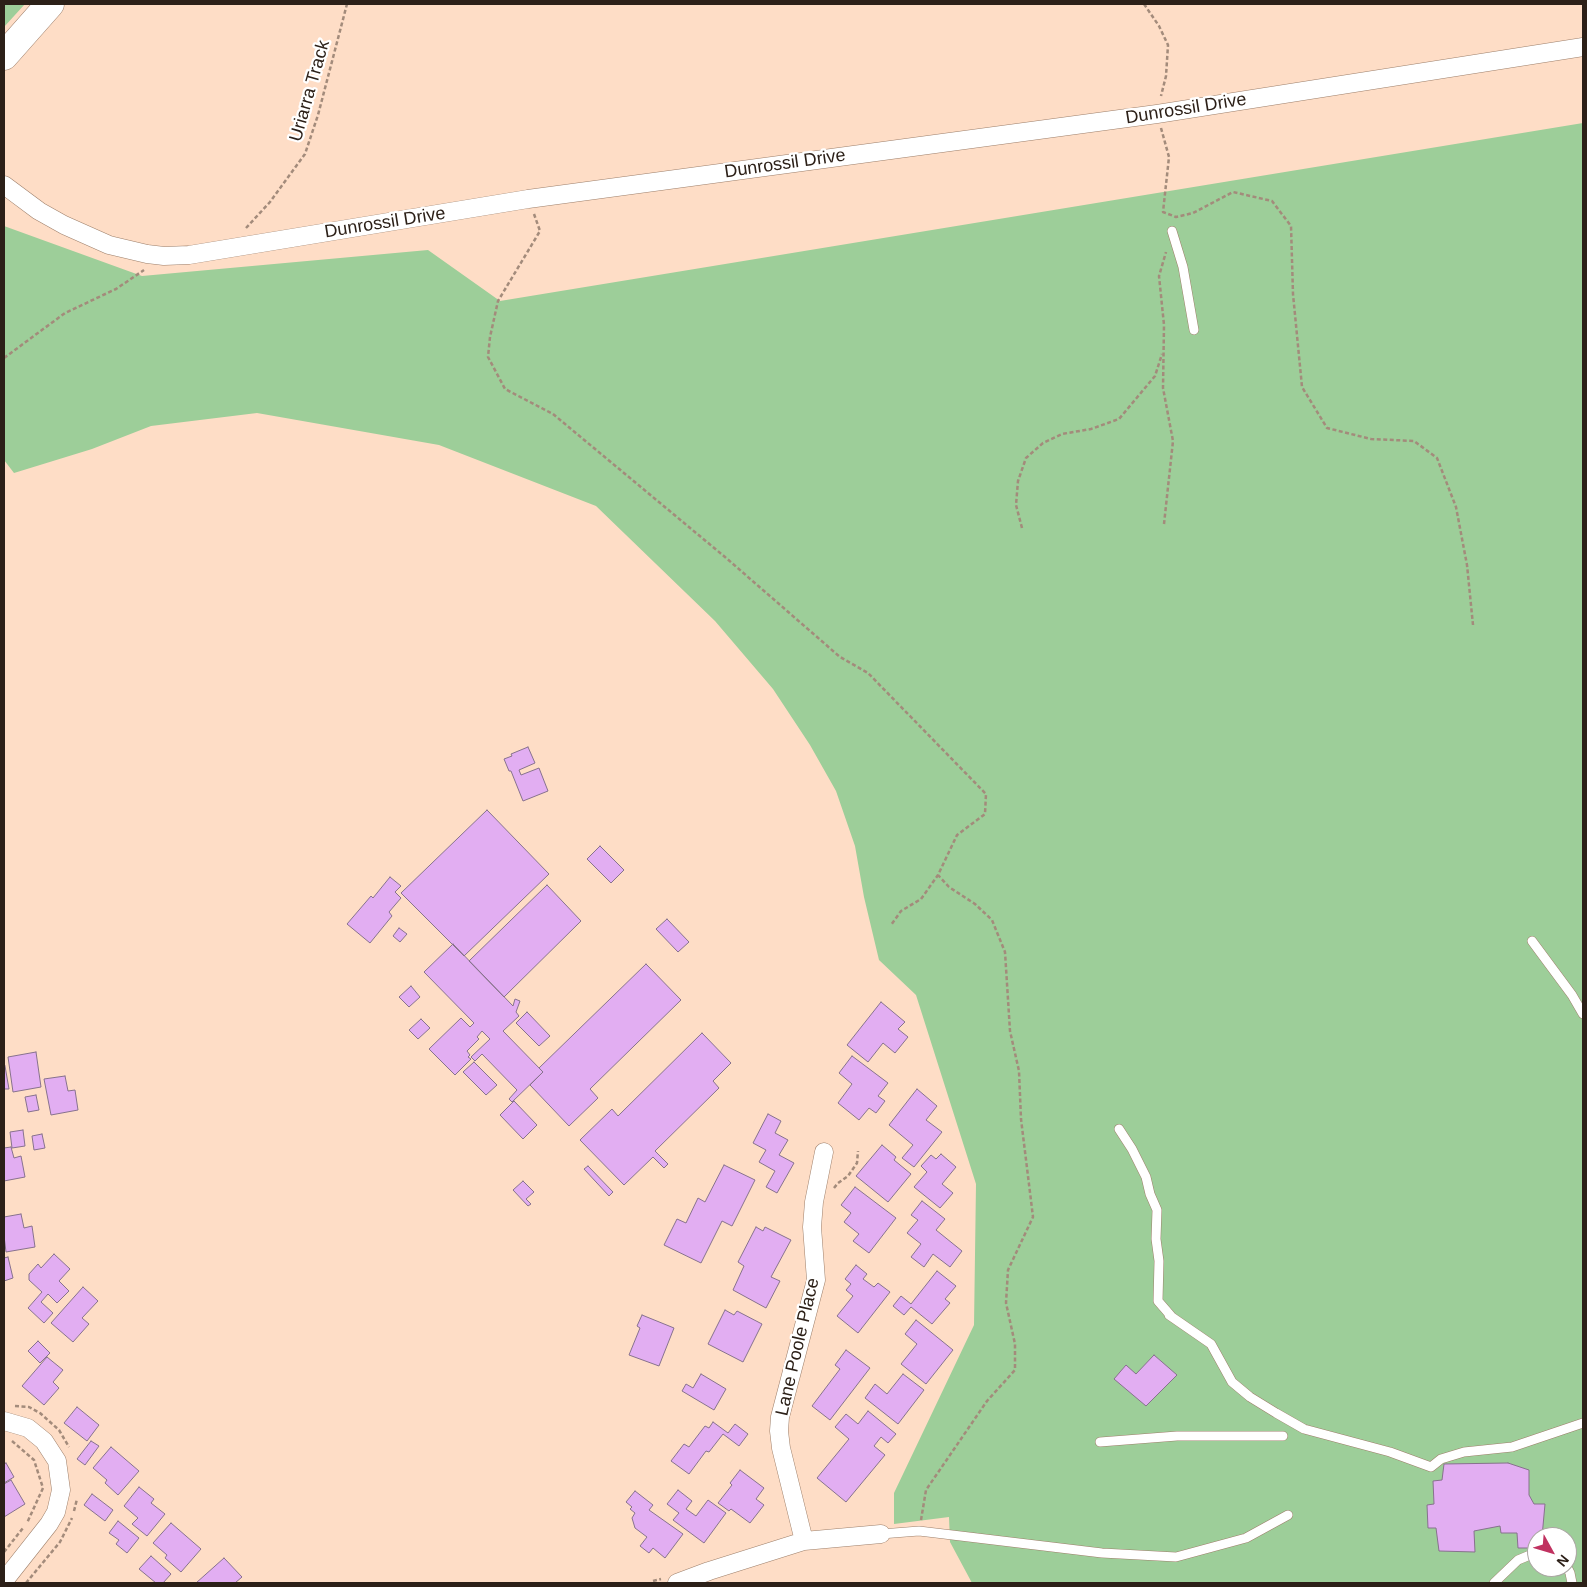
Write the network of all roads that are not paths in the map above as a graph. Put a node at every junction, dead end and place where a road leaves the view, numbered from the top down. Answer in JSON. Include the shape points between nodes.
{"nodes":[{"id":1,"x":50,"y":4,"type":"edge"},
{"id":2,"x":1583,"y":47,"type":"edge"},
{"id":3,"x":7,"y":54,"type":"edge"},
{"id":4,"x":4,"y":184,"type":"edge"},
{"id":5,"x":1172,"y":231,"type":"road end"},
{"id":6,"x":1194,"y":330,"type":"dead end"},
{"id":7,"x":1532,"y":941,"type":"dead end"},
{"id":8,"x":1583,"y":1014,"type":"edge"},
{"id":9,"x":1119,"y":1129,"type":"dead end"},
{"id":10,"x":824,"y":1152,"type":"dead end"},
{"id":11,"x":4,"y":1421,"type":"edge"},
{"id":12,"x":1583,"y":1422,"type":"edge"},
{"id":13,"x":1283,"y":1436,"type":"dead end"},
{"id":14,"x":1100,"y":1442,"type":"dead end"},
{"id":15,"x":1288,"y":1515,"type":"dead end"},
{"id":16,"x":880,"y":1534,"type":"joint"},
{"id":17,"x":804,"y":1541,"type":"junction"},
{"id":18,"x":1527,"y":1556,"type":"edge"},
{"id":19,"x":4,"y":1581,"type":"edge"},
{"id":20,"x":677,"y":1583,"type":"edge"},
{"id":21,"x":1494,"y":1583,"type":"edge"}],
"edges":[{"from":1,"to":3,"type":"main road"},
{"from":2,"to":4,"type":"street","name":"Dunrossil Drive","via":[[1157,114],[528,199],[228,249],[164,256],[132,251],[87,236],[39,211]]},
{"from":5,"to":6,"type":"lane","via":[[1184,267]]},
{"from":7,"to":8,"type":"lane"},
{"from":9,"to":12,"type":"lane","via":[[1146,1177],[1158,1210],[1158,1301],[1170,1316],[1211,1344],[1232,1382],[1250,1397],[1304,1429],[1390,1452],[1431,1467],[1441,1459],[1464,1452],[1512,1447]]},
{"from":10,"to":17,"type":"street","name":"Lane Poole Place","via":[[812,1227],[816,1280],[779,1431]]},
{"from":11,"to":19,"type":"street","via":[[28,1428],[44,1441],[57,1461],[61,1490],[56,1512],[49,1524]]},
{"from":13,"to":14,"type":"lane","via":[[1177,1436]]},
{"from":15,"to":16,"type":"lane","via":[[1246,1538],[1176,1557],[919,1531]]},
{"from":16,"to":17,"type":"street"},
{"from":17,"to":20,"type":"street"},
{"from":18,"to":21,"type":"lane","via":[[1518,1560]]}]}
